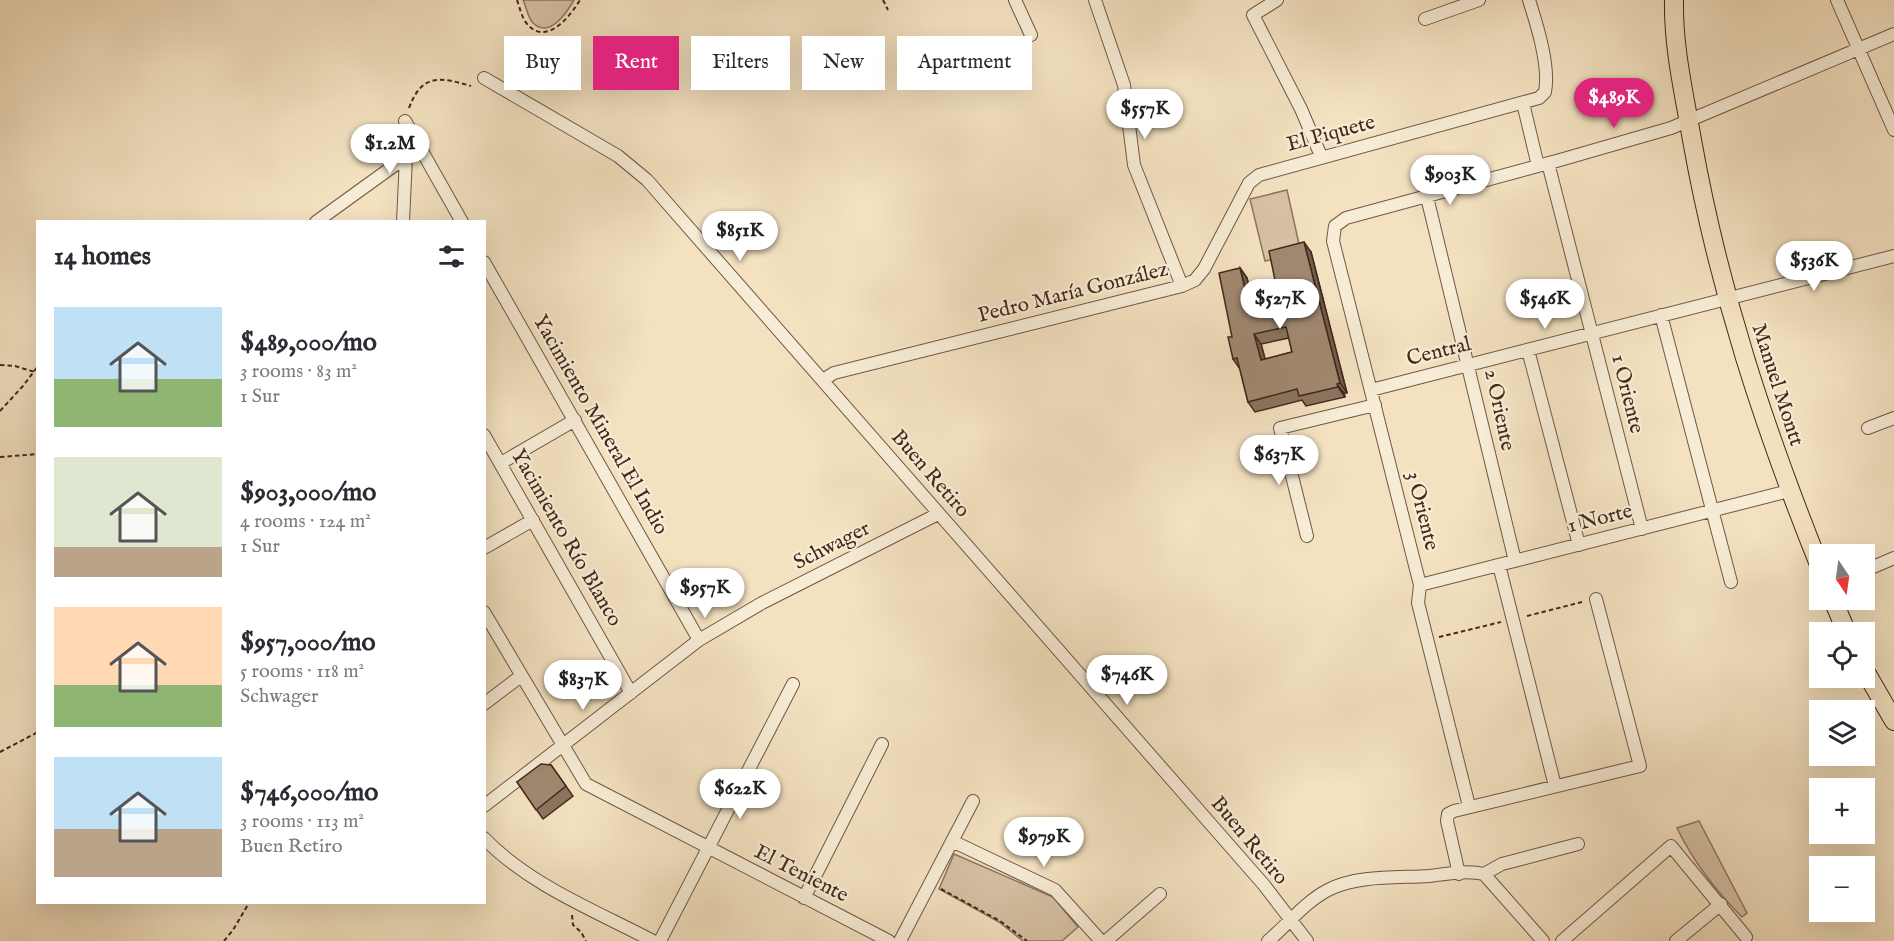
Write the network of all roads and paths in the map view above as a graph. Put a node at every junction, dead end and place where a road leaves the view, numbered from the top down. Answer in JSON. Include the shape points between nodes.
{"nodes":[{"id":1,"x":517,"y":0,"type":"edge"},
{"id":2,"x":580,"y":0,"type":"edge"},
{"id":3,"x":883,"y":0,"type":"edge"},
{"id":4,"x":1015,"y":0,"type":"edge"},
{"id":5,"x":1095,"y":0,"type":"edge"},
{"id":6,"x":1277,"y":0,"type":"edge"},
{"id":7,"x":1479,"y":0,"type":"edge"},
{"id":8,"x":1528,"y":0,"type":"edge"},
{"id":9,"x":1674,"y":0,"type":"edge"},
{"id":10,"x":1837,"y":0,"type":"edge"},
{"id":11,"x":888,"y":10,"type":"dead end"},
{"id":12,"x":1425,"y":19,"type":"dead end"},
{"id":13,"x":1894,"y":34,"type":"edge"},
{"id":14,"x":1031,"y":35,"type":"dead end"},
{"id":15,"x":1858,"y":49,"type":"junction"},
{"id":16,"x":484,"y":78,"type":"dead end"},
{"id":17,"x":471,"y":86,"type":"dead end"},
{"id":18,"x":1523,"y":103,"type":"junction"},
{"id":19,"x":1689,"y":120,"type":"junction"},
{"id":20,"x":405,"y":121,"type":"joint"},
{"id":21,"x":1894,"y":130,"type":"edge"},
{"id":22,"x":417,"y":144,"type":"junction"},
{"id":23,"x":1321,"y":156,"type":"junction"},
{"id":24,"x":406,"y":157,"type":"junction"},
{"id":25,"x":1543,"y":165,"type":"junction"},
{"id":26,"x":1427,"y":197,"type":"junction"},
{"id":27,"x":319,"y":220,"type":"edge"},
{"id":28,"x":403,"y":220,"type":"edge"},
{"id":29,"x":461,"y":220,"type":"edge"},
{"id":30,"x":1894,"y":256,"type":"edge"},
{"id":31,"x":486,"y":265,"type":"edge"},
{"id":32,"x":1182,"y":286,"type":"junction"},
{"id":33,"x":1726,"y":298,"type":"junction"},
{"id":34,"x":1661,"y":315,"type":"junction"},
{"id":35,"x":1592,"y":333,"type":"junction"},
{"id":36,"x":1528,"y":350,"type":"junction"},
{"id":37,"x":0,"y":365,"type":"edge"},
{"id":38,"x":1469,"y":365,"type":"junction"},
{"id":39,"x":36,"y":373,"type":"edge"},
{"id":40,"x":823,"y":380,"type":"junction"},
{"id":41,"x":1371,"y":390,"type":"junction"},
{"id":42,"x":1375,"y":405,"type":"junction"},
{"id":43,"x":0,"y":411,"type":"edge"},
{"id":44,"x":1894,"y":418,"type":"edge"},
{"id":45,"x":575,"y":420,"type":"junction"},
{"id":46,"x":1868,"y":428,"type":"dead end"},
{"id":47,"x":486,"y":438,"type":"edge"},
{"id":48,"x":36,"y":454,"type":"edge"},
{"id":49,"x":0,"y":457,"type":"edge"},
{"id":50,"x":501,"y":463,"type":"junction"},
{"id":51,"x":1789,"y":491,"type":"junction"},
{"id":52,"x":1713,"y":511,"type":"junction"},
{"id":53,"x":938,"y":514,"type":"junction"},
{"id":54,"x":533,"y":520,"type":"junction"},
{"id":55,"x":1642,"y":529,"type":"junction"},
{"id":56,"x":1307,"y":536,"type":"dead end"},
{"id":57,"x":1811,"y":544,"type":"edge"},
{"id":58,"x":1579,"y":545,"type":"junction"},
{"id":59,"x":486,"y":547,"type":"edge"},
{"id":60,"x":1894,"y":558,"type":"edge"},
{"id":61,"x":1515,"y":561,"type":"junction"},
{"id":62,"x":1499,"y":566,"type":"junction"},
{"id":63,"x":1875,"y":566,"type":"edge"},
{"id":64,"x":1731,"y":582,"type":"dead end"},
{"id":65,"x":1420,"y":585,"type":"junction"},
{"id":66,"x":1596,"y":599,"type":"dead end"},
{"id":67,"x":486,"y":615,"type":"edge"},
{"id":68,"x":699,"y":640,"type":"junction"},
{"id":69,"x":521,"y":675,"type":"junction"},
{"id":70,"x":793,"y":684,"type":"dead end"},
{"id":71,"x":1875,"y":688,"type":"edge"},
{"id":72,"x":631,"y":693,"type":"junction"},
{"id":73,"x":486,"y":702,"type":"edge"},
{"id":74,"x":1894,"y":721,"type":"edge"},
{"id":75,"x":36,"y":733,"type":"edge"},
{"id":76,"x":882,"y":744,"type":"dead end"},
{"id":77,"x":562,"y":746,"type":"junction"},
{"id":78,"x":0,"y":752,"type":"edge"},
{"id":79,"x":1556,"y":786,"type":"junction"},
{"id":80,"x":973,"y":801,"type":"dead end"},
{"id":81,"x":486,"y":804,"type":"edge"},
{"id":82,"x":1469,"y":807,"type":"junction"},
{"id":83,"x":486,"y":840,"type":"edge"},
{"id":84,"x":952,"y":841,"type":"junction"},
{"id":85,"x":1578,"y":844,"type":"dead end"},
{"id":86,"x":708,"y":849,"type":"junction"},
{"id":87,"x":1459,"y":874,"type":"junction"},
{"id":88,"x":1484,"y":874,"type":"junction"},
{"id":89,"x":930,"y":883,"type":"junction"},
{"id":90,"x":1160,"y":894,"type":"dead end"},
{"id":91,"x":570,"y":898,"type":"junction"},
{"id":92,"x":804,"y":898,"type":"junction"},
{"id":93,"x":248,"y":904,"type":"edge"},
{"id":94,"x":1721,"y":904,"type":"junction"},
{"id":95,"x":1290,"y":920,"type":"junction"},
{"id":96,"x":1746,"y":937,"type":"dead end"},
{"id":97,"x":224,"y":941,"type":"edge"},
{"id":98,"x":586,"y":941,"type":"edge"},
{"id":99,"x":653,"y":941,"type":"edge"},
{"id":100,"x":660,"y":941,"type":"edge"},
{"id":101,"x":889,"y":941,"type":"edge"},
{"id":102,"x":900,"y":941,"type":"edge"},
{"id":103,"x":1028,"y":941,"type":"edge"},
{"id":104,"x":1101,"y":941,"type":"edge"},
{"id":105,"x":1106,"y":941,"type":"edge"},
{"id":106,"x":1268,"y":941,"type":"edge"},
{"id":107,"x":1307,"y":941,"type":"edge"},
{"id":108,"x":1543,"y":941,"type":"edge"},
{"id":109,"x":1562,"y":941,"type":"edge"},
{"id":110,"x":1676,"y":941,"type":"edge"}],
"edges":[{"from":1,"to":2,"type":"path","via":[[529,27],[540,32],[563,23]]},
{"from":3,"to":11,"type":"path"},
{"from":4,"to":14,"type":"street"},
{"from":5,"to":32,"type":"street","name":"Pedro María González","via":[[1124,85],[1136,171]]},
{"from":6,"to":23,"type":"street","via":[[1253,15]]},
{"from":7,"to":12,"type":"street"},
{"from":8,"to":18,"type":"street","name":"El Piquete","via":[[1546,80],[1545,92]]},
{"from":9,"to":19,"type":"main road","name":"Manuel Montt","via":[[1676,46]]},
{"from":10,"to":15,"type":"street"},
{"from":13,"to":15,"type":"street"},
{"from":15,"to":19,"type":"street"},
{"from":15,"to":21,"type":"street"},
{"from":16,"to":40,"type":"street","name":"Buen Retiro","via":[[633,167]]},
{"from":17,"to":20,"type":"path","via":[[443,78],[430,81],[416,92]]},
{"from":18,"to":23,"type":"street","name":"El Piquete"},
{"from":18,"to":25,"type":"street","name":"1 Oriente"},
{"from":19,"to":25,"type":"street"},
{"from":19,"to":33,"type":"main road","name":"Manuel Montt"},
{"from":20,"to":22,"type":"street"},
{"from":22,"to":24,"type":"street"},
{"from":22,"to":29,"type":"street"},
{"from":23,"to":32,"type":"street","name":"El Piquete","via":[[1252,178],[1204,269],[1195,280]]},
{"from":24,"to":27,"type":"street"},
{"from":24,"to":28,"type":"street"},
{"from":25,"to":26,"type":"street"},
{"from":25,"to":35,"type":"street","name":"1 Oriente"},
{"from":26,"to":38,"type":"street","name":"2 Oriente"},
{"from":26,"to":41,"type":"street","name":"3 Oriente","via":[[1346,218],[1335,226],[1332,236]]},
{"from":30,"to":33,"type":"street","name":"Central"},
{"from":31,"to":45,"type":"street","name":"Yacimiento Mineral El Indio"},
{"from":32,"to":40,"type":"street","name":"Pedro María González","via":[[834,373]]},
{"from":33,"to":34,"type":"street","name":"Central"},
{"from":33,"to":51,"type":"main road","name":"Manuel Montt"},
{"from":34,"to":35,"type":"street","name":"Central"},
{"from":34,"to":52,"type":"street"},
{"from":35,"to":36,"type":"street","name":"Central"},
{"from":35,"to":55,"type":"street","name":"1 Oriente"},
{"from":36,"to":38,"type":"street","name":"Central"},
{"from":36,"to":58,"type":"street"},
{"from":37,"to":39,"type":"path"},
{"from":38,"to":41,"type":"street","name":"Central"},
{"from":38,"to":61,"type":"street","name":"2 Oriente"},
{"from":39,"to":43,"type":"path"},
{"from":40,"to":53,"type":"street","name":"Buen Retiro"},
{"from":41,"to":42,"type":"street","name":"3 Oriente"},
{"from":42,"to":56,"type":"street","via":[[1280,428]]},
{"from":42,"to":65,"type":"street","name":"3 Oriente"},
{"from":44,"to":46,"type":"street"},
{"from":45,"to":50,"type":"street"},
{"from":45,"to":68,"type":"street","name":"Yacimiento Mineral El Indio"},
{"from":47,"to":50,"type":"street","name":"Yacimiento Río Blanco"},
{"from":48,"to":49,"type":"path"},
{"from":50,"to":54,"type":"street","name":"Yacimiento Río Blanco"},
{"from":51,"to":52,"type":"street","name":"1 Norte"},
{"from":51,"to":57,"type":"main road","name":"Manuel Montt"},
{"from":52,"to":55,"type":"street","name":"1 Norte"},
{"from":52,"to":64,"type":"street"},
{"from":53,"to":68,"type":"street","name":"Schwager","via":[[753,608]]},
{"from":53,"to":95,"type":"street","name":"Buen Retiro","via":[[1264,885]]},
{"from":54,"to":59,"type":"street"},
{"from":54,"to":72,"type":"street","name":"Yacimiento Río Blanco"},
{"from":55,"to":58,"type":"street","name":"1 Norte"},
{"from":58,"to":61,"type":"street","name":"1 Norte"},
{"from":60,"to":63,"type":"street"},
{"from":61,"to":62,"type":"street","name":"1 Norte"},
{"from":62,"to":65,"type":"street","name":"1 Norte"},
{"from":62,"to":79,"type":"street"},
{"from":65,"to":82,"type":"street","name":"3 Oriente","via":[[1419,603]]},
{"from":66,"to":79,"type":"street","via":[[1640,766]]},
{"from":67,"to":69,"type":"street","name":"El Teniente"},
{"from":68,"to":72,"type":"street","name":"Schwager"},
{"from":69,"to":73,"type":"street"},
{"from":69,"to":77,"type":"street","name":"El Teniente"},
{"from":70,"to":86,"type":"street"},
{"from":71,"to":74,"type":"main road"},
{"from":72,"to":77,"type":"street","name":"Schwager"},
{"from":75,"to":78,"type":"path"},
{"from":76,"to":92,"type":"street"},
{"from":77,"to":81,"type":"street","name":"Schwager"},
{"from":77,"to":86,"type":"street","name":"El Teniente","via":[[581,778],[593,789]]},
{"from":79,"to":82,"type":"street"},
{"from":80,"to":84,"type":"street"},
{"from":82,"to":87,"type":"street","via":[[1448,814]]},
{"from":83,"to":91,"type":"street","via":[[503,856]]},
{"from":84,"to":89,"type":"street"},
{"from":84,"to":104,"type":"street","via":[[1055,890]]},
{"from":85,"to":88,"type":"street","via":[[1502,864]]},
{"from":86,"to":92,"type":"street","name":"El Teniente"},
{"from":86,"to":100,"type":"street"},
{"from":87,"to":88,"type":"street"},
{"from":87,"to":95,"type":"street","via":[[1349,883],[1322,893]]},
{"from":88,"to":108,"type":"street"},
{"from":89,"to":102,"type":"street"},
{"from":89,"to":103,"type":"path","via":[[992,916]]},
{"from":90,"to":105,"type":"street"},
{"from":91,"to":98,"type":"path","via":[[573,924]]},
{"from":91,"to":99,"type":"street"},
{"from":92,"to":101,"type":"street","name":"El Teniente"},
{"from":93,"to":97,"type":"path"},
{"from":94,"to":96,"type":"street"},
{"from":94,"to":109,"type":"street","via":[[1671,846]]},
{"from":94,"to":110,"type":"street"},
{"from":95,"to":106,"type":"street"},
{"from":95,"to":107,"type":"street","name":"Buen Retiro"}]}
